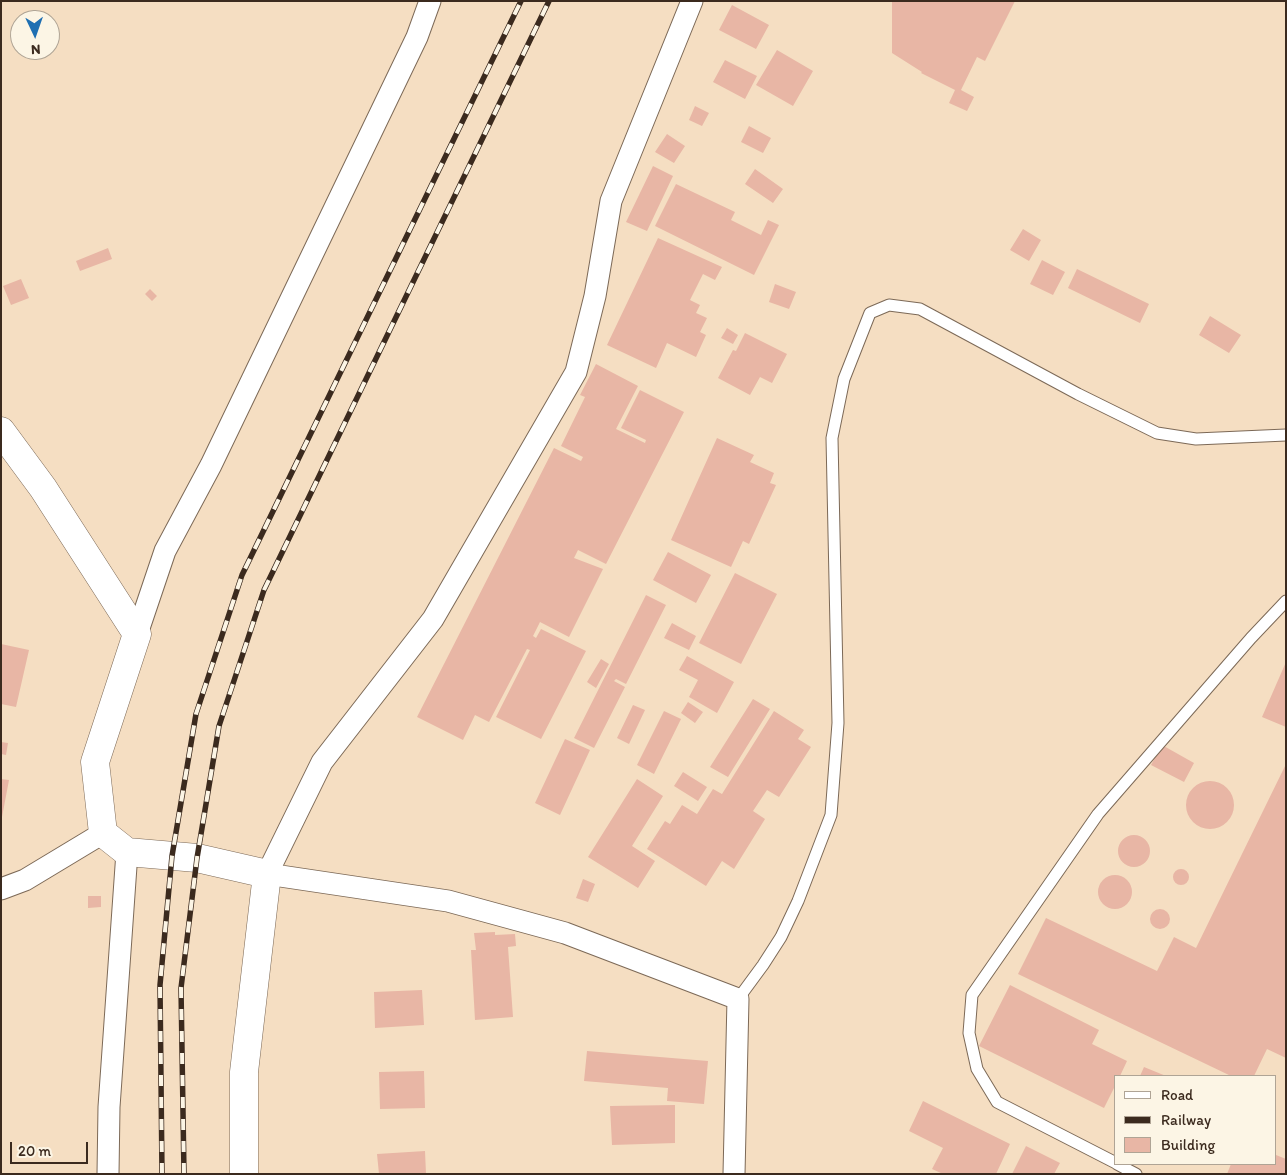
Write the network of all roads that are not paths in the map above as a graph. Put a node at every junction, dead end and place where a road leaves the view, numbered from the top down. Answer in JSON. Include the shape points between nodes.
{"nodes":[{"id":1,"x":430,"y":1,"type":"edge"},
{"id":2,"x":692,"y":1,"type":"edge"},
{"id":3,"x":1,"y":431,"type":"edge"},
{"id":4,"x":1286,"y":435,"type":"edge"},
{"id":5,"x":1286,"y":602,"type":"edge"},
{"id":6,"x":137,"y":634,"type":"junction"},
{"id":7,"x":103,"y":833,"type":"junction"},
{"id":8,"x":127,"y":852,"type":"junction"},
{"id":9,"x":267,"y":874,"type":"junction"},
{"id":10,"x":1,"y":888,"type":"edge"},
{"id":11,"x":738,"y":999,"type":"junction"},
{"id":12,"x":1114,"y":1163,"type":"edge"},
{"id":13,"x":1118,"y":1165,"type":"edge"},
{"id":14,"x":108,"y":1174,"type":"edge"},
{"id":15,"x":244,"y":1174,"type":"edge"},
{"id":16,"x":734,"y":1174,"type":"edge"},
{"id":17,"x":1136,"y":1174,"type":"edge"}],
"edges":[{"from":1,"to":6,"type":"street","via":[[417,37],[220,448],[165,551]]},
{"from":2,"to":9,"type":"street","via":[[611,202],[595,296],[576,372],[433,619],[322,762]]},
{"from":3,"to":6,"type":"street","via":[[43,488]]},
{"from":4,"to":11,"type":"lane","via":[[1196,439],[1157,433],[920,309],[889,305],[870,312],[844,379],[832,438],[838,723],[831,816],[781,937]]},
{"from":5,"to":12,"type":"lane","via":[[1098,814],[972,994],[969,1033],[977,1069],[997,1102]]},
{"from":6,"to":7,"type":"street","via":[[95,762]]},
{"from":7,"to":8,"type":"street"},
{"from":7,"to":10,"type":"street","via":[[25,880]]},
{"from":8,"to":9,"type":"street","via":[[197,858]]},
{"from":8,"to":14,"type":"street","via":[[109,1107]]},
{"from":9,"to":11,"type":"street","via":[[448,901],[565,934]]},
{"from":9,"to":15,"type":"street","via":[[244,1072]]},
{"from":11,"to":16,"type":"street"},
{"from":13,"to":17,"type":"lane"}]}
